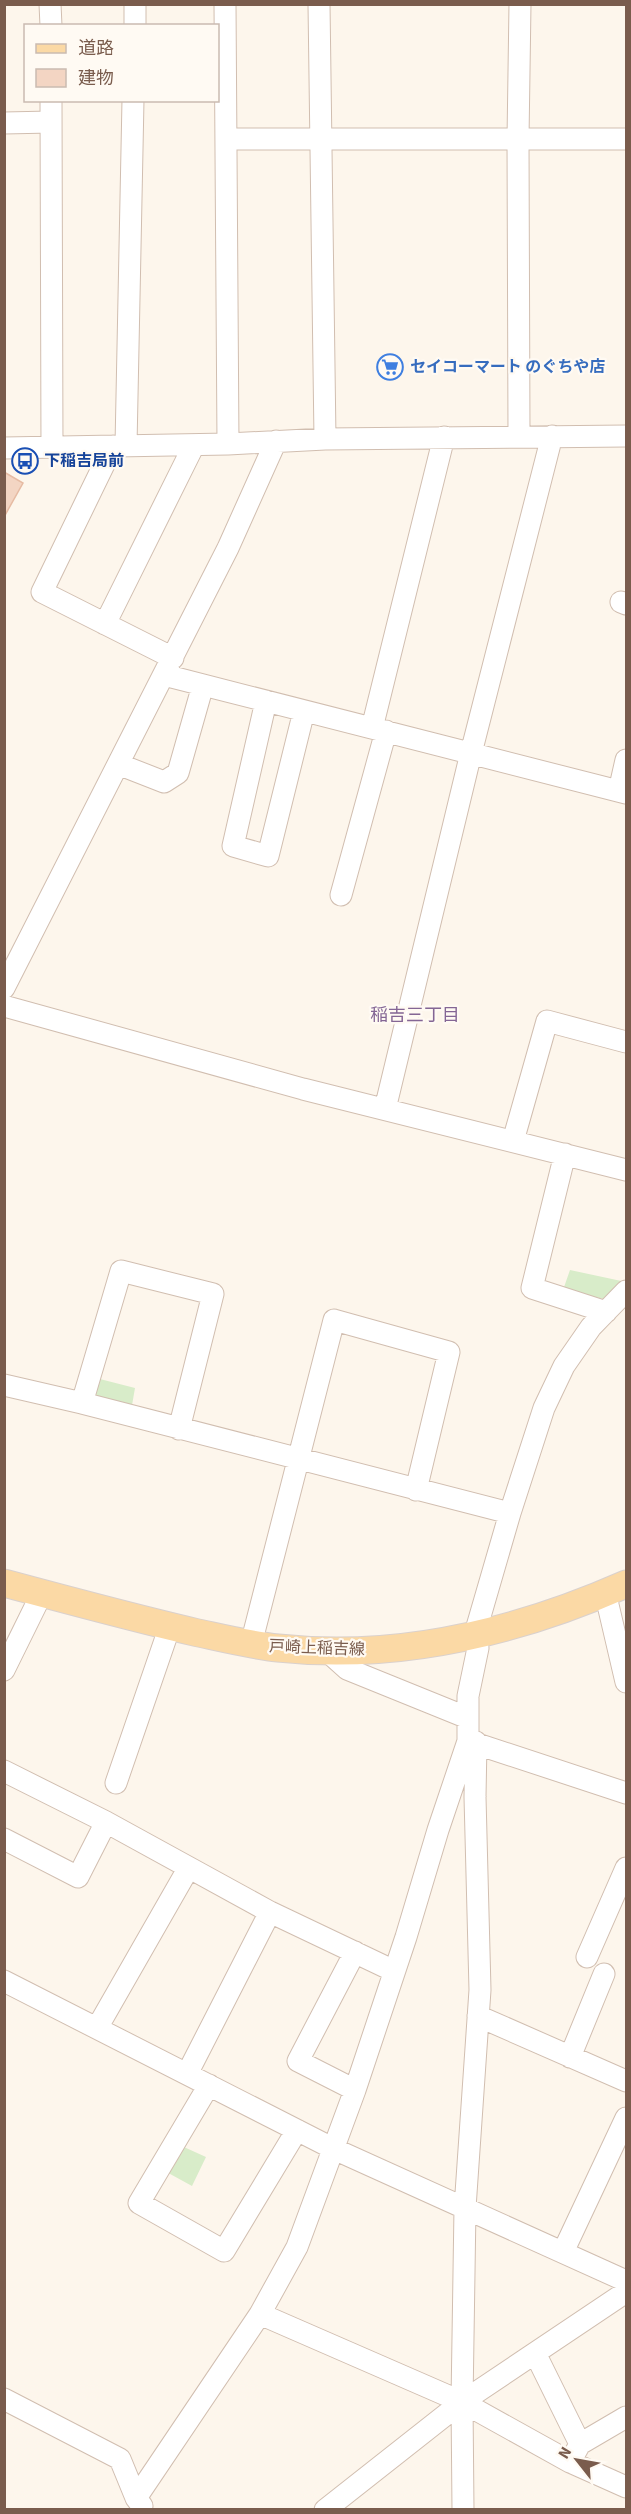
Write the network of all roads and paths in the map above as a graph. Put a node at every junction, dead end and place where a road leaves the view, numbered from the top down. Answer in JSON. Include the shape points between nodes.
{"nodes":[{"id":1,"x":50,"y":4,"type":"edge"},
{"id":2,"x":135,"y":4,"type":"edge"},
{"id":3,"x":225,"y":4,"type":"edge"},
{"id":4,"x":319,"y":4,"type":"edge"},
{"id":5,"x":520,"y":4,"type":"edge"},
{"id":6,"x":51,"y":24,"type":"edge"},
{"id":7,"x":135,"y":24,"type":"edge"},
{"id":8,"x":51,"y":102,"type":"edge"},
{"id":9,"x":133,"y":102,"type":"edge"},
{"id":10,"x":51,"y":122,"type":"junction"},
{"id":11,"x":4,"y":123,"type":"edge"},
{"id":12,"x":226,"y":139,"type":"junction"},
{"id":13,"x":518,"y":139,"type":"junction"},
{"id":14,"x":627,"y":139,"type":"edge"},
{"id":15,"x":321,"y":140,"type":"junction"},
{"id":16,"x":519,"y":436,"type":"junction"},
{"id":17,"x":552,"y":436,"type":"junction"},
{"id":18,"x":627,"y":436,"type":"edge"},
{"id":19,"x":444,"y":437,"type":"junction"},
{"id":20,"x":325,"y":439,"type":"junction"},
{"id":21,"x":276,"y":441,"type":"junction"},
{"id":22,"x":228,"y":444,"type":"junction"},
{"id":23,"x":194,"y":445,"type":"junction"},
{"id":24,"x":119,"y":446,"type":"junction"},
{"id":25,"x":4,"y":448,"type":"edge"},
{"id":26,"x":52,"y":448,"type":"junction"},
{"id":27,"x":105,"y":624,"type":"junction"},
{"id":28,"x":168,"y":666,"type":"junction"},
{"id":29,"x":203,"y":685,"type":"junction"},
{"id":30,"x":266,"y":701,"type":"junction"},
{"id":31,"x":304,"y":711,"type":"junction"},
{"id":32,"x":379,"y":730,"type":"junction"},
{"id":33,"x":471,"y":753,"type":"junction"},
{"id":34,"x":627,"y":760,"type":"edge"},
{"id":35,"x":118,"y":764,"type":"junction"},
{"id":36,"x":623,"y":792,"type":"edge"},
{"id":37,"x":341,"y":895,"type":"dead end"},
{"id":38,"x":4,"y":988,"type":"edge"},
{"id":39,"x":4,"y":1006,"type":"edge"},
{"id":40,"x":627,"y":1042,"type":"edge"},
{"id":41,"x":385,"y":1109,"type":"junction"},
{"id":42,"x":513,"y":1141,"type":"junction"},
{"id":43,"x":565,"y":1154,"type":"junction"},
{"id":44,"x":627,"y":1170,"type":"edge"},
{"id":45,"x":627,"y":1292,"type":"edge"},
{"id":46,"x":606,"y":1312,"type":"junction"},
{"id":47,"x":4,"y":1385,"type":"edge"},
{"id":48,"x":82,"y":1403,"type":"junction"},
{"id":49,"x":179,"y":1429,"type":"junction"},
{"id":50,"x":297,"y":1460,"type":"junction"},
{"id":51,"x":416,"y":1490,"type":"junction"},
{"id":52,"x":510,"y":1513,"type":"junction"},
{"id":53,"x":4,"y":1583,"type":"edge"},
{"id":54,"x":620,"y":1584,"type":"edge"},
{"id":55,"x":42,"y":1593,"type":"junction"},
{"id":56,"x":170,"y":1626,"type":"junction"},
{"id":57,"x":474,"y":1637,"type":"junction"},
{"id":58,"x":251,"y":1644,"type":"junction"},
{"id":59,"x":327,"y":1651,"type":"junction"},
{"id":60,"x":4,"y":1670,"type":"edge"},
{"id":61,"x":627,"y":1682,"type":"edge"},
{"id":62,"x":468,"y":1718,"type":"junction"},
{"id":63,"x":472,"y":1741,"type":"junction"},
{"id":64,"x":4,"y":1771,"type":"edge"},
{"id":65,"x":117,"y":1783,"type":"dead end"},
{"id":66,"x":627,"y":1793,"type":"edge"},
{"id":67,"x":106,"y":1822,"type":"junction"},
{"id":68,"x":4,"y":1839,"type":"edge"},
{"id":69,"x":627,"y":1868,"type":"edge"},
{"id":70,"x":188,"y":1869,"type":"junction"},
{"id":71,"x":270,"y":1912,"type":"junction"},
{"id":72,"x":355,"y":1952,"type":"junction"},
{"id":73,"x":587,"y":1957,"type":"dead end"},
{"id":74,"x":394,"y":1971,"type":"junction"},
{"id":75,"x":604,"y":1974,"type":"dead end"},
{"id":76,"x":7,"y":1988,"type":"edge"},
{"id":77,"x":478,"y":2016,"type":"junction"},
{"id":78,"x":97,"y":2028,"type":"junction"},
{"id":79,"x":570,"y":2057,"type":"junction"},
{"id":80,"x":187,"y":2074,"type":"junction"},
{"id":81,"x":627,"y":2081,"type":"edge"},
{"id":82,"x":209,"y":2085,"type":"junction"},
{"id":83,"x":355,"y":2090,"type":"junction"},
{"id":84,"x":627,"y":2118,"type":"edge"},
{"id":85,"x":297,"y":2130,"type":"junction"},
{"id":86,"x":334,"y":2149,"type":"junction"},
{"id":87,"x":465,"y":2208,"type":"junction"},
{"id":88,"x":562,"y":2252,"type":"junction"},
{"id":89,"x":627,"y":2281,"type":"edge"},
{"id":90,"x":627,"y":2292,"type":"edge"},
{"id":91,"x":260,"y":2314,"type":"junction"},
{"id":92,"x":535,"y":2353,"type":"junction"},
{"id":93,"x":4,"y":2399,"type":"edge"},
{"id":94,"x":462,"y":2402,"type":"junction"},
{"id":95,"x":627,"y":2416,"type":"edge"},
{"id":96,"x":575,"y":2453,"type":"junction"},
{"id":97,"x":627,"y":2487,"type":"edge"},
{"id":98,"x":140,"y":2504,"type":"edge"},
{"id":99,"x":325,"y":2510,"type":"edge"},
{"id":100,"x":463,"y":2510,"type":"edge"}],
"edges":[{"from":1,"to":6,"type":"street"},
{"from":2,"to":7,"type":"street"},
{"from":3,"to":12,"type":"street"},
{"from":4,"to":15,"type":"street"},
{"from":5,"to":13,"type":"street"},
{"from":8,"to":10,"type":"street"},
{"from":9,"to":24,"type":"street"},
{"from":10,"to":11,"type":"street"},
{"from":10,"to":26,"type":"street"},
{"from":12,"to":15,"type":"street"},
{"from":12,"to":22,"type":"street"},
{"from":13,"to":14,"type":"street"},
{"from":13,"to":15,"type":"street"},
{"from":13,"to":16,"type":"street"},
{"from":15,"to":20,"type":"street"},
{"from":16,"to":17,"type":"street"},
{"from":16,"to":19,"type":"street"},
{"from":17,"to":18,"type":"street"},
{"from":17,"to":33,"type":"street"},
{"from":19,"to":20,"type":"street"},
{"from":19,"to":32,"type":"street"},
{"from":20,"to":21,"type":"street"},
{"from":21,"to":22,"type":"street"},
{"from":21,"to":28,"type":"street","via":[[228,549]]},
{"from":22,"to":23,"type":"street"},
{"from":23,"to":24,"type":"street"},
{"from":23,"to":27,"type":"street"},
{"from":24,"to":26,"type":"street"},
{"from":24,"to":27,"type":"street","via":[[42,592]]},
{"from":25,"to":26,"type":"street"},
{"from":27,"to":28,"type":"street"},
{"from":28,"to":29,"type":"street"},
{"from":28,"to":35,"type":"street"},
{"from":29,"to":30,"type":"street"},
{"from":29,"to":35,"type":"street","via":[[178,772],[164,782]]},
{"from":30,"to":31,"type":"street"},
{"from":30,"to":31,"type":"street","via":[[233,846],[268,856]]},
{"from":31,"to":32,"type":"street"},
{"from":32,"to":33,"type":"street"},
{"from":32,"to":37,"type":"street"},
{"from":33,"to":36,"type":"street"},
{"from":33,"to":41,"type":"street"},
{"from":34,"to":36,"type":"street"},
{"from":35,"to":38,"type":"street"},
{"from":39,"to":41,"type":"street"},
{"from":40,"to":42,"type":"street","via":[[547,1021]]},
{"from":41,"to":42,"type":"street"},
{"from":42,"to":43,"type":"street"},
{"from":43,"to":44,"type":"street"},
{"from":43,"to":46,"type":"street","via":[[532,1287]]},
{"from":45,"to":46,"type":"street"},
{"from":46,"to":52,"type":"street","via":[[564,1366],[544,1408]]},
{"from":47,"to":48,"type":"street"},
{"from":48,"to":49,"type":"street"},
{"from":48,"to":49,"type":"street","via":[[121,1271],[213,1294]]},
{"from":49,"to":50,"type":"street"},
{"from":50,"to":51,"type":"street"},
{"from":50,"to":51,"type":"street","via":[[334,1320],[449,1352]]},
{"from":50,"to":58,"type":"street"},
{"from":51,"to":52,"type":"street"},
{"from":52,"to":57,"type":"street"},
{"from":53,"to":55,"type":"main road","name":"戸崎上稲吉線"},
{"from":54,"to":57,"type":"main road","name":"戸崎上稲吉線","via":[[519,1624]]},
{"from":54,"to":61,"type":"street"},
{"from":55,"to":56,"type":"main road","name":"戸崎上稲吉線"},
{"from":55,"to":60,"type":"street"},
{"from":56,"to":58,"type":"main road","name":"戸崎上稲吉線"},
{"from":56,"to":65,"type":"street"},
{"from":57,"to":59,"type":"main road","name":"戸崎上稲吉線","via":[[414,1647]]},
{"from":57,"to":62,"type":"street","via":[[478,1648],[468,1696]]},
{"from":58,"to":59,"type":"main road","name":"戸崎上稲吉線"},
{"from":59,"to":62,"type":"street","via":[[347,1669]]},
{"from":62,"to":63,"type":"street"},
{"from":63,"to":66,"type":"street"},
{"from":63,"to":74,"type":"street"},
{"from":63,"to":77,"type":"street"},
{"from":64,"to":67,"type":"street"},
{"from":67,"to":68,"type":"street","via":[[78,1877]]},
{"from":67,"to":70,"type":"street"},
{"from":69,"to":73,"type":"street"},
{"from":70,"to":71,"type":"street"},
{"from":70,"to":78,"type":"street"},
{"from":71,"to":72,"type":"street"},
{"from":71,"to":80,"type":"street"},
{"from":72,"to":74,"type":"street"},
{"from":72,"to":83,"type":"street","via":[[298,2061]]},
{"from":74,"to":83,"type":"street"},
{"from":75,"to":79,"type":"street"},
{"from":76,"to":78,"type":"street"},
{"from":77,"to":79,"type":"street"},
{"from":77,"to":87,"type":"street"},
{"from":78,"to":80,"type":"street"},
{"from":79,"to":81,"type":"street"},
{"from":80,"to":82,"type":"street"},
{"from":82,"to":85,"type":"street"},
{"from":82,"to":85,"type":"street","via":[[140,2203],[224,2251]]},
{"from":83,"to":86,"type":"street"},
{"from":84,"to":88,"type":"street"},
{"from":85,"to":86,"type":"street"},
{"from":86,"to":87,"type":"street"},
{"from":86,"to":91,"type":"street","via":[[297,2247]]},
{"from":87,"to":88,"type":"street"},
{"from":87,"to":94,"type":"street"},
{"from":88,"to":89,"type":"street"},
{"from":90,"to":92,"type":"street"},
{"from":91,"to":94,"type":"street"},
{"from":91,"to":98,"type":"street"},
{"from":92,"to":94,"type":"street"},
{"from":92,"to":96,"type":"street"},
{"from":93,"to":98,"type":"street","via":[[120,2459]]},
{"from":94,"to":96,"type":"street"},
{"from":94,"to":99,"type":"street"},
{"from":94,"to":100,"type":"street"},
{"from":95,"to":96,"type":"street"},
{"from":96,"to":97,"type":"street"}]}
